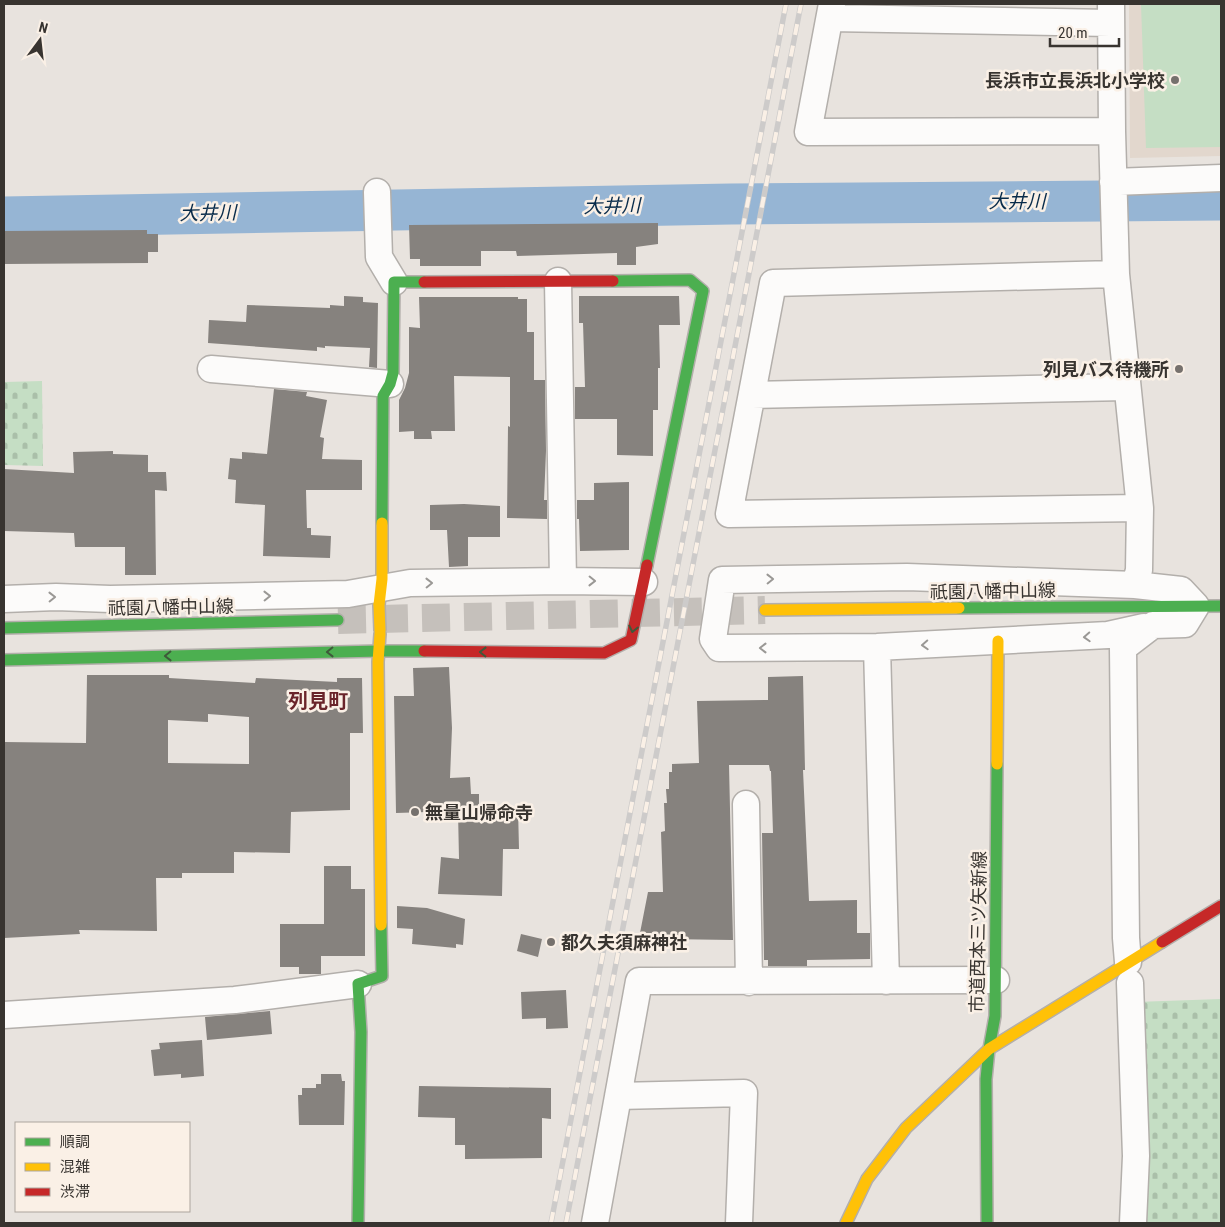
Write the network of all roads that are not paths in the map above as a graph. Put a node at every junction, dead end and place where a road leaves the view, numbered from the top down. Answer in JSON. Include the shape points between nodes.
{"nodes":[{"id":1,"x":831,"y":11,"type":"edge"},
{"id":2,"x":996,"y":13,"type":"edge"},
{"id":3,"x":1110,"y":14,"type":"edge"},
{"id":4,"x":1112,"y":131,"type":"junction"},
{"id":5,"x":1221,"y":178,"type":"edge"},
{"id":6,"x":1114,"y":195,"type":"junction"},
{"id":7,"x":378,"y":203,"type":"dead end"},
{"id":8,"x":1116,"y":274,"type":"junction"},
{"id":9,"x":558,"y":281,"type":"junction"},
{"id":10,"x":394,"y":282,"type":"junction"},
{"id":11,"x":211,"y":369,"type":"dead end"},
{"id":12,"x":390,"y":384,"type":"junction"},
{"id":13,"x":1126,"y":388,"type":"junction"},
{"id":14,"x":752,"y":395,"type":"junction"},
{"id":15,"x":1140,"y":508,"type":"junction"},
{"id":16,"x":563,"y":581,"type":"junction"},
{"id":17,"x":644,"y":582,"type":"junction"},
{"id":18,"x":1136,"y":585,"type":"junction"},
{"id":19,"x":380,"y":597,"type":"junction"},
{"id":20,"x":4,"y":599,"type":"edge"},
{"id":21,"x":1196,"y":606,"type":"junction"},
{"id":22,"x":1221,"y":606,"type":"edge"},
{"id":23,"x":765,"y":610,"type":"tunnel mouth"},
{"id":24,"x":338,"y":620,"type":"tunnel mouth"},
{"id":25,"x":1152,"y":626,"type":"junction"},
{"id":26,"x":4,"y":628,"type":"edge"},
{"id":27,"x":998,"y":641,"type":"junction"},
{"id":28,"x":877,"y":647,"type":"junction"},
{"id":29,"x":379,"y":651,"type":"junction"},
{"id":30,"x":4,"y":660,"type":"edge"},
{"id":31,"x":746,"y":804,"type":"dead end"},
{"id":32,"x":1221,"y":906,"type":"edge"},
{"id":33,"x":1129,"y":972,"type":"junction"},
{"id":34,"x":996,"y":980,"type":"junction"},
{"id":35,"x":886,"y":981,"type":"junction"},
{"id":36,"x":749,"y":982,"type":"junction"},
{"id":37,"x":358,"y":984,"type":"junction"},
{"id":38,"x":4,"y":1015,"type":"edge"},
{"id":39,"x":989,"y":1049,"type":"junction"},
{"id":40,"x":618,"y":1096,"type":"junction"},
{"id":41,"x":358,"y":1223,"type":"edge"},
{"id":42,"x":595,"y":1223,"type":"edge"},
{"id":43,"x":739,"y":1223,"type":"edge"},
{"id":44,"x":846,"y":1223,"type":"edge"},
{"id":45,"x":987,"y":1223,"type":"edge"},
{"id":46,"x":1133,"y":1223,"type":"edge"}],
"edges":[{"from":1,"to":2,"type":"street"},
{"from":1,"to":4,"type":"street","via":[[808,132]]},
{"from":2,"to":3,"type":"street"},
{"from":3,"to":4,"type":"street"},
{"from":4,"to":6,"type":"street"},
{"from":5,"to":6,"type":"street"},
{"from":6,"to":8,"type":"street"},
{"from":7,"to":10,"type":"street","via":[[378,257]]},
{"from":8,"to":13,"type":"street"},
{"from":8,"to":14,"type":"street","via":[[773,283]]},
{"from":9,"to":10,"type":"street"},
{"from":9,"to":16,"type":"street"},
{"from":9,"to":17,"type":"street","via":[[690,280],[703,291]]},
{"from":10,"to":12,"type":"street","via":[[393,372]]},
{"from":11,"to":12,"type":"street"},
{"from":12,"to":19,"type":"street","via":[[383,396]]},
{"from":13,"to":14,"type":"street"},
{"from":13,"to":15,"type":"street"},
{"from":14,"to":15,"type":"street","via":[[729,514]]},
{"from":15,"to":18,"type":"street","via":[[1140,570]]},
{"from":16,"to":17,"type":"street","one_way":true},
{"from":19,"to":16,"type":"street","one_way":true,"via":[[410,583]]},
{"from":17,"to":29,"type":"street","one_way":true,"via":[[631,640],[604,653]]},
{"from":18,"to":21,"type":"street","via":[[1181,590]]},
{"from":28,"to":18,"type":"street","one_way":true,"via":[[719,648],[713,639],[722,580],[907,577]]},
{"from":20,"to":19,"type":"street","one_way":true,"via":[[348,594]]},
{"from":19,"to":29,"type":"street","bridge":true},
{"from":21,"to":22,"type":"street","name":"祇園八幡中山線"},
{"from":21,"to":23,"type":"street","name":"祇園八幡中山線"},
{"from":21,"to":25,"type":"street","via":[[1185,624]]},
{"from":24,"to":26,"type":"street","name":"祇園八幡中山線"},
{"from":25,"to":27,"type":"street","one_way":true,"via":[[1108,636]]},
{"from":25,"to":33,"type":"street","via":[[1124,648]]},
{"from":27,"to":28,"type":"street","one_way":true},
{"from":27,"to":34,"type":"street","name":"市道西本三ツ矢新線"},
{"from":28,"to":35,"type":"street"},
{"from":29,"to":30,"type":"street","one_way":true},
{"from":29,"to":37,"type":"street","via":[[382,976]]},
{"from":31,"to":36,"type":"street"},
{"from":32,"to":33,"type":"street"},
{"from":33,"to":39,"type":"street"},
{"from":33,"to":46,"type":"street","via":[[1136,1156]]},
{"from":34,"to":35,"type":"street"},
{"from":34,"to":39,"type":"street","name":"市道西本三ツ矢新線","via":[[995,1016]]},
{"from":35,"to":36,"type":"street"},
{"from":36,"to":40,"type":"street","via":[[640,981]]},
{"from":37,"to":38,"type":"street","via":[[235,1000]]},
{"from":37,"to":41,"type":"street","via":[[361,1032]]},
{"from":39,"to":44,"type":"street","via":[[906,1128],[867,1179]]},
{"from":39,"to":45,"type":"street","name":"市道西本三ツ矢新線","via":[[986,1079]]},
{"from":40,"to":42,"type":"street"},
{"from":40,"to":43,"type":"street","via":[[744,1093]]}]}
